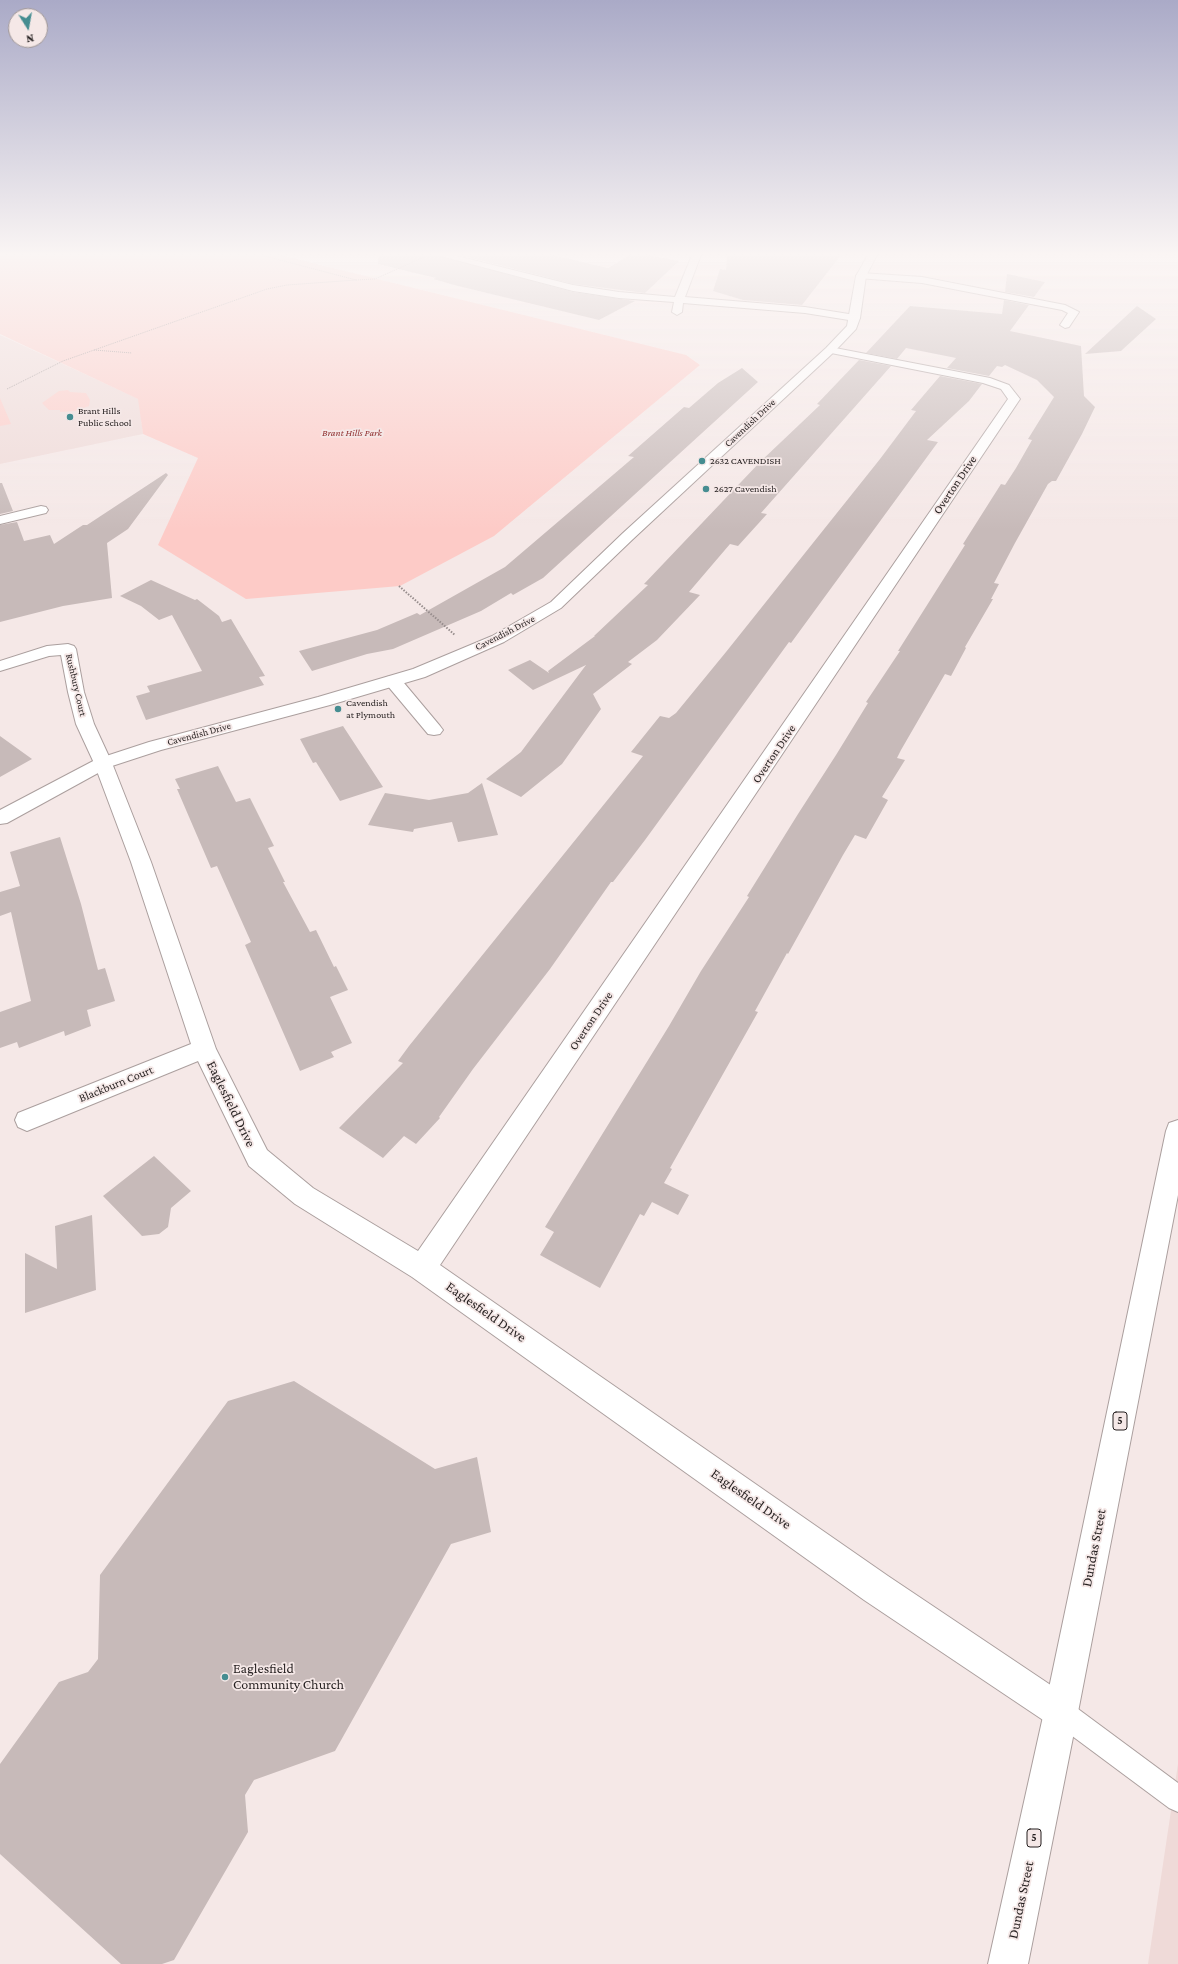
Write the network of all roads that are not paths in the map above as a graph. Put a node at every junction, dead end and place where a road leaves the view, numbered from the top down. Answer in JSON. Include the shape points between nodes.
{"nodes":[{"id":1,"x":833,"y":347,"type":"edge"},
{"id":2,"x":830,"y":350,"type":"junction"},
{"id":3,"x":41,"y":510,"type":"dead end"},
{"id":4,"x":0,"y":520,"type":"edge"},
{"id":5,"x":0,"y":666,"type":"edge"},
{"id":6,"x":393,"y":681,"type":"junction"},
{"id":7,"x":434,"y":730,"type":"dead end"},
{"id":8,"x":103,"y":764,"type":"junction"},
{"id":9,"x":0,"y":818,"type":"edge"},
{"id":10,"x":204,"y":1049,"type":"junction"},
{"id":11,"x":27,"y":1120,"type":"dead end"},
{"id":12,"x":1178,"y":1131,"type":"edge"},
{"id":13,"x":422,"y":1268,"type":"junction"},
{"id":14,"x":1061,"y":1712,"type":"junction"},
{"id":15,"x":1178,"y":1799,"type":"edge"},
{"id":16,"x":1008,"y":1964,"type":"edge"}],
"edges":[{"from":1,"to":2,"type":"street","name":"Cavendish Drive"},
{"from":2,"to":6,"type":"street","name":"Cavendish Drive","via":[[556,605],[498,639],[419,673]]},
{"from":2,"to":13,"type":"street","name":"Overton Drive","via":[[986,380],[1005,387],[1014,399]]},
{"from":3,"to":4,"type":"street"},
{"from":5,"to":8,"type":"street","name":"Rushbury Court","via":[[47,651],[68,649],[83,718]]},
{"from":6,"to":7,"type":"street"},
{"from":6,"to":8,"type":"street","name":"Cavendish Drive","via":[[155,746]]},
{"from":8,"to":9,"type":"street","name":"Cavendish Drive"},
{"from":8,"to":10,"type":"street","name":"Eaglesfield Drive","via":[[141,862]]},
{"from":10,"to":11,"type":"street","name":"Blackburn Court"},
{"from":10,"to":13,"type":"street","name":"Eaglesfield Drive","via":[[258,1158],[304,1196]]},
{"from":12,"to":14,"type":"street","name":"Dundas Street","number":"5"},
{"from":13,"to":14,"type":"street","name":"Eaglesfield Drive","via":[[876,1588]]},
{"from":14,"to":15,"type":"lane"},
{"from":14,"to":16,"type":"street","name":"Dundas Street","number":"5"}]}
